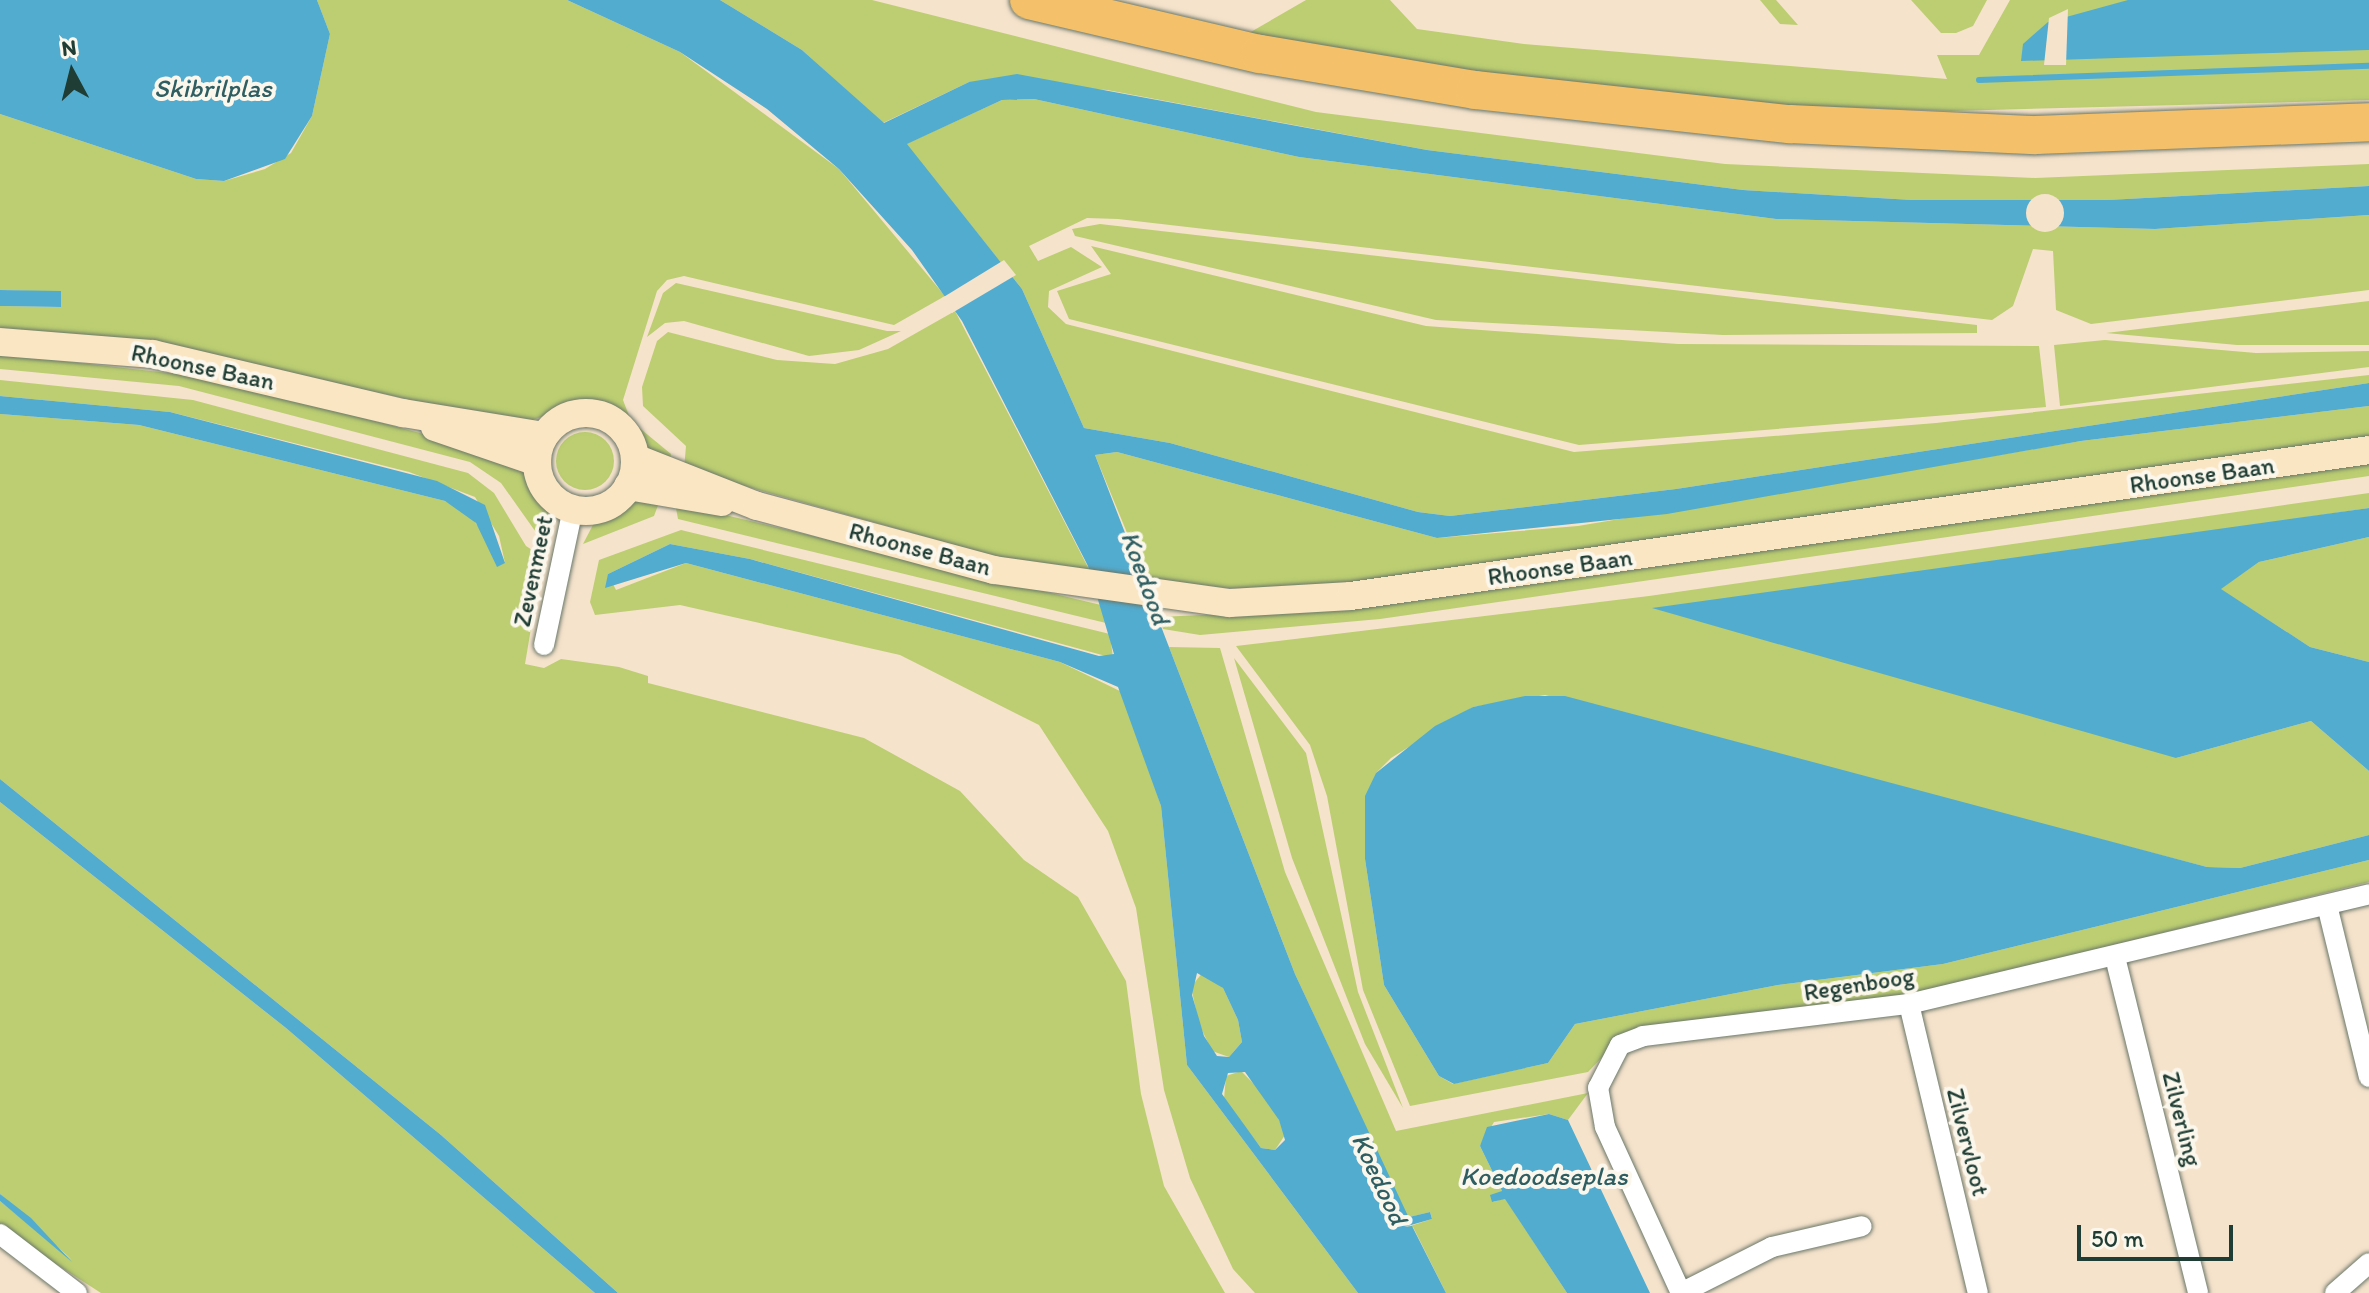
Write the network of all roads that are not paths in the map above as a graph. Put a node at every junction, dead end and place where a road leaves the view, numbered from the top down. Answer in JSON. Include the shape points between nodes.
{"nodes":[{"id":1,"x":1029,"y":0,"type":"edge"},
{"id":2,"x":2369,"y":122,"type":"edge"},
{"id":3,"x":0,"y":342,"type":"edge"},
{"id":4,"x":540,"y":449,"type":"junction"},
{"id":5,"x":2369,"y":450,"type":"edge"},
{"id":6,"x":635,"y":458,"type":"junction"},
{"id":7,"x":628,"y":486,"type":"junction"},
{"id":8,"x":757,"y":506,"type":"junction"},
{"id":9,"x":573,"y":509,"type":"junction"},
{"id":10,"x":544,"y":645,"type":"dead end"},
{"id":11,"x":2369,"y":894,"type":"edge"},
{"id":12,"x":2327,"y":905,"type":"junction"},
{"id":13,"x":2115,"y":957,"type":"junction"},
{"id":14,"x":1909,"y":1004,"type":"junction"},
{"id":15,"x":2369,"y":1077,"type":"edge"},
{"id":16,"x":1862,"y":1226,"type":"dead end"},
{"id":17,"x":0,"y":1234,"type":"edge"},
{"id":18,"x":2369,"y":1263,"type":"edge"},
{"id":19,"x":77,"y":1293,"type":"edge"},
{"id":20,"x":1681,"y":1293,"type":"edge"},
{"id":21,"x":1978,"y":1293,"type":"edge"},
{"id":22,"x":2198,"y":1293,"type":"edge"},
{"id":23,"x":2335,"y":1293,"type":"edge"}],
"edges":[{"from":1,"to":2,"type":"highway","via":[[1260,54],[1475,90],[1790,124],[2036,135]]},
{"from":3,"to":4,"type":"main road","name":"Rhoonse Baan","via":[[153,354]]},
{"from":4,"to":6,"type":"main road","via":[[567,416],[597,414],[623,430]]},
{"from":4,"to":9,"type":"main road","via":[[547,492]]},
{"from":5,"to":8,"type":"main road","name":"Rhoonse Baan","via":[[1351,596],[1176,600],[1072,585]]},
{"from":6,"to":7,"type":"main road"},
{"from":6,"to":8,"type":"main road","name":"Rhoonse Baan"},
{"from":7,"to":8,"type":"main road","name":"Rhoonse Baan"},
{"from":7,"to":9,"type":"main road","via":[[605,507]]},
{"from":9,"to":10,"type":"street","name":"Zevenmeet"},
{"from":11,"to":12,"type":"street","name":"Regenboog"},
{"from":12,"to":13,"type":"street","name":"Regenboog"},
{"from":12,"to":15,"type":"street"},
{"from":13,"to":14,"type":"street","name":"Regenboog"},
{"from":13,"to":22,"type":"street","name":"Zilverling"},
{"from":14,"to":20,"type":"street","name":"Regenboog","via":[[1643,1036],[1609,1059],[1598,1088],[1605,1127]]},
{"from":14,"to":21,"type":"street","name":"Zilvervloot"},
{"from":16,"to":20,"type":"street","name":"Regenboog","via":[[1772,1247]]},
{"from":17,"to":19,"type":"street"},
{"from":18,"to":23,"type":"street"}]}
